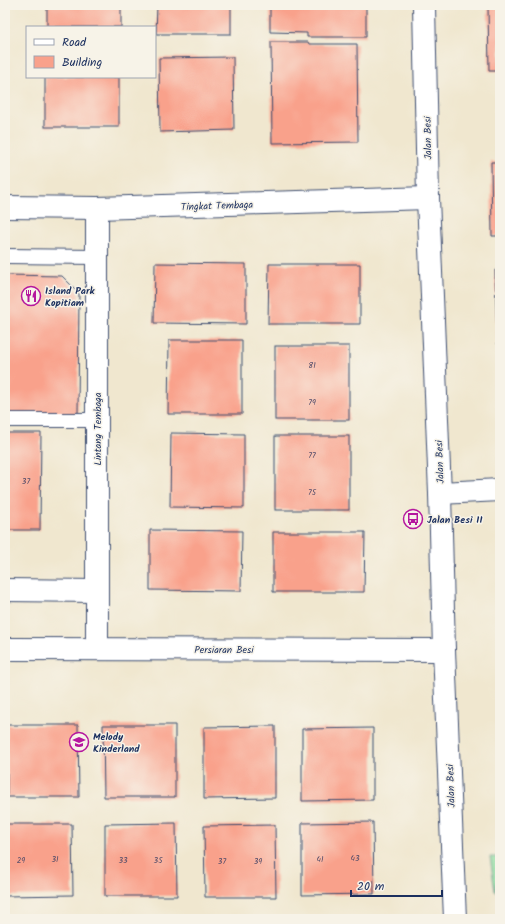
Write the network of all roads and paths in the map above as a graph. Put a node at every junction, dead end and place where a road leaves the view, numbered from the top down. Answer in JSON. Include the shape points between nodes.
{"nodes":[{"id":1,"x":424,"y":5,"type":"edge"},
{"id":2,"x":428,"y":198,"type":"junction"},
{"id":3,"x":5,"y":207,"type":"edge"},
{"id":4,"x":97,"y":208,"type":"junction"},
{"id":5,"x":5,"y":256,"type":"edge"},
{"id":6,"x":97,"y":257,"type":"junction"},
{"id":7,"x":5,"y":420,"type":"edge"},
{"id":8,"x":97,"y":420,"type":"junction"},
{"id":9,"x":500,"y":490,"type":"edge"},
{"id":10,"x":440,"y":493,"type":"junction"},
{"id":11,"x":5,"y":590,"type":"edge"},
{"id":12,"x":97,"y":591,"type":"junction"},
{"id":13,"x":5,"y":649,"type":"edge"},
{"id":14,"x":97,"y":649,"type":"junction"},
{"id":15,"x":444,"y":650,"type":"junction"},
{"id":16,"x":455,"y":919,"type":"edge"}],
"edges":[{"from":1,"to":2,"type":"street","name":"Jalan Besi"},
{"from":2,"to":4,"type":"street","name":"Tingkat Tembaga"},
{"from":2,"to":10,"type":"street","name":"Jalan Besi"},
{"from":3,"to":4,"type":"street","name":"Tingkat Tembaga"},
{"from":4,"to":6,"type":"street","name":"Lintang Tembaga"},
{"from":5,"to":6,"type":"lane"},
{"from":6,"to":8,"type":"street","name":"Lintang Tembaga"},
{"from":7,"to":8,"type":"lane"},
{"from":8,"to":12,"type":"street","name":"Lintang Tembaga"},
{"from":9,"to":10,"type":"street"},
{"from":10,"to":15,"type":"street","name":"Jalan Besi"},
{"from":11,"to":12,"type":"street"},
{"from":12,"to":14,"type":"street","name":"Lintang Tembaga"},
{"from":13,"to":14,"type":"street","name":"Persiaran Besi"},
{"from":14,"to":15,"type":"street","name":"Persiaran Besi"},
{"from":15,"to":16,"type":"street","name":"Jalan Besi"}]}
